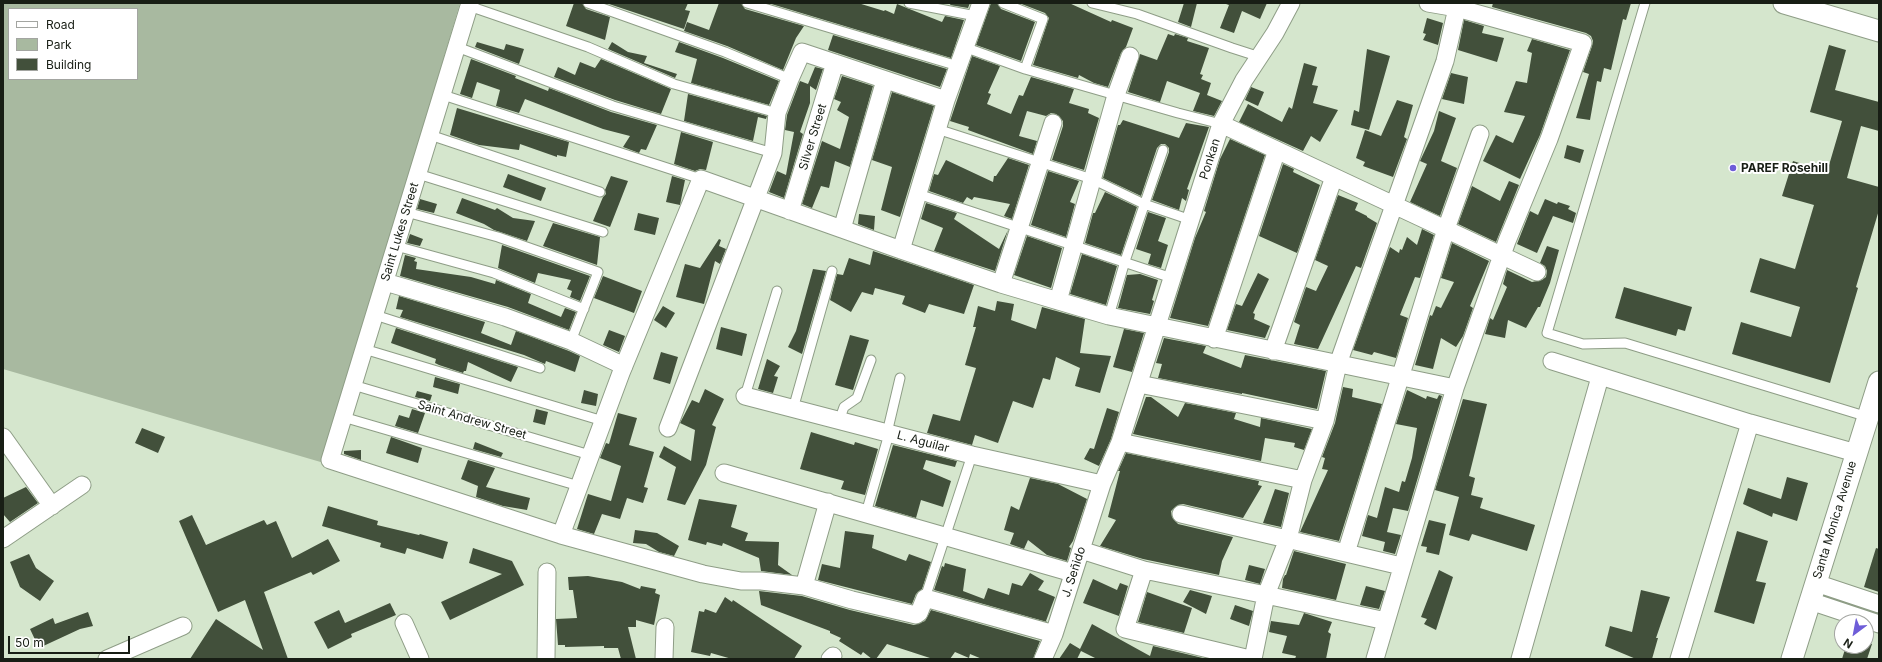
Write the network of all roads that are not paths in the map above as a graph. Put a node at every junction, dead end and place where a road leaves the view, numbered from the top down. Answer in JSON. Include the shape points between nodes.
{"nodes":[{"id":1,"x":588,"y":3,"type":"edge"},
{"id":2,"x":747,"y":3,"type":"edge"},
{"id":3,"x":909,"y":3,"type":"edge"},
{"id":4,"x":1004,"y":3,"type":"edge"},
{"id":5,"x":1092,"y":3,"type":"edge"},
{"id":6,"x":1291,"y":3,"type":"edge"},
{"id":7,"x":1428,"y":3,"type":"edge"},
{"id":8,"x":1644,"y":3,"type":"edge"},
{"id":9,"x":1784,"y":3,"type":"edge"},
{"id":10,"x":470,"y":4,"type":"edge"},
{"id":11,"x":1456,"y":8,"type":"junction"},
{"id":12,"x":979,"y":10,"type":"edge"},
{"id":13,"x":1879,"y":31,"type":"edge"},
{"id":14,"x":457,"y":47,"type":"junction"},
{"id":15,"x":964,"y":47,"type":"junction"},
{"id":16,"x":1130,"y":56,"type":"dead end"},
{"id":17,"x":1260,"y":57,"type":"junction"},
{"id":18,"x":835,"y":63,"type":"junction"},
{"id":19,"x":958,"y":66,"type":"junction"},
{"id":20,"x":1024,"y":69,"type":"junction"},
{"id":21,"x":790,"y":79,"type":"junction"},
{"id":22,"x":885,"y":80,"type":"junction"},
{"id":23,"x":442,"y":95,"type":"junction"},
{"id":24,"x":1116,"y":95,"type":"junction"},
{"id":25,"x":946,"y":100,"type":"junction"},
{"id":26,"x":777,"y":113,"type":"junction"},
{"id":27,"x":1053,"y":123,"type":"dead end"},
{"id":28,"x":1221,"y":124,"type":"junction"},
{"id":29,"x":937,"y":129,"type":"junction"},
{"id":30,"x":1480,"y":134,"type":"dead end"},
{"id":31,"x":430,"y":135,"type":"junction"},
{"id":32,"x":1163,"y":150,"type":"dead end"},
{"id":33,"x":1277,"y":150,"type":"junction"},
{"id":34,"x":773,"y":154,"type":"junction"},
{"id":35,"x":1041,"y":162,"type":"junction"},
{"id":36,"x":418,"y":174,"type":"junction"},
{"id":37,"x":1334,"y":176,"type":"junction"},
{"id":38,"x":701,"y":179,"type":"junction"},
{"id":39,"x":1092,"y":180,"type":"junction"},
{"id":40,"x":600,"y":192,"type":"dead end"},
{"id":41,"x":918,"y":194,"type":"junction"},
{"id":42,"x":755,"y":199,"type":"junction"},
{"id":43,"x":1144,"y":204,"type":"junction"},
{"id":44,"x":1393,"y":204,"type":"junction"},
{"id":45,"x":790,"y":211,"type":"junction"},
{"id":46,"x":406,"y":212,"type":"junction"},
{"id":47,"x":1191,"y":220,"type":"junction"},
{"id":48,"x":842,"y":229,"type":"junction"},
{"id":49,"x":1019,"y":229,"type":"junction"},
{"id":50,"x":1446,"y":229,"type":"junction"},
{"id":51,"x":603,"y":232,"type":"dead end"},
{"id":52,"x":1074,"y":244,"type":"junction"},
{"id":53,"x":396,"y":246,"type":"junction"},
{"id":54,"x":901,"y":250,"type":"junction"},
{"id":55,"x":1502,"y":256,"type":"junction"},
{"id":56,"x":1125,"y":261,"type":"junction"},
{"id":57,"x":832,"y":271,"type":"dead end"},
{"id":58,"x":1537,"y":272,"type":"dead end"},
{"id":59,"x":1172,"y":278,"type":"junction"},
{"id":60,"x":384,"y":282,"type":"junction"},
{"id":61,"x":1001,"y":284,"type":"junction"},
{"id":62,"x":777,"y":291,"type":"dead end"},
{"id":63,"x":1058,"y":301,"type":"junction"},
{"id":64,"x":584,"y":309,"type":"junction"},
{"id":65,"x":374,"y":314,"type":"junction"},
{"id":66,"x":1109,"y":316,"type":"junction"},
{"id":67,"x":1157,"y":327,"type":"junction"},
{"id":68,"x":1214,"y":339,"type":"junction"},
{"id":69,"x":571,"y":341,"type":"junction"},
{"id":70,"x":364,"y":349,"type":"junction"},
{"id":71,"x":1272,"y":351,"type":"junction"},
{"id":72,"x":871,"y":360,"type":"dead end"},
{"id":73,"x":1552,"y":362,"type":"dead end"},
{"id":74,"x":1338,"y":364,"type":"junction"},
{"id":75,"x":624,"y":366,"type":"junction"},
{"id":76,"x":540,"y":368,"type":"dead end"},
{"id":77,"x":1400,"y":377,"type":"junction"},
{"id":78,"x":1600,"y":377,"type":"junction"},
{"id":79,"x":900,"y":378,"type":"dead end"},
{"id":80,"x":1879,"y":382,"type":"edge"},
{"id":81,"x":1139,"y":384,"type":"junction"},
{"id":82,"x":353,"y":385,"type":"junction"},
{"id":83,"x":1456,"y":388,"type":"junction"},
{"id":84,"x":745,"y":396,"type":"joint"},
{"id":85,"x":793,"y":409,"type":"junction"},
{"id":86,"x":343,"y":416,"type":"junction"},
{"id":87,"x":1868,"y":418,"type":"junction"},
{"id":88,"x":603,"y":421,"type":"junction"},
{"id":89,"x":839,"y":421,"type":"junction"},
{"id":90,"x":1325,"y":421,"type":"junction"},
{"id":91,"x":1750,"y":423,"type":"junction"},
{"id":92,"x":668,"y":428,"type":"dead end"},
{"id":93,"x":888,"y":433,"type":"junction"},
{"id":94,"x":3,"y":437,"type":"edge"},
{"id":95,"x":1120,"y":442,"type":"junction"},
{"id":96,"x":1856,"y":453,"type":"junction"},
{"id":97,"x":590,"y":455,"type":"junction"},
{"id":98,"x":972,"y":455,"type":"junction"},
{"id":99,"x":724,"y":473,"type":"dead end"},
{"id":100,"x":1303,"y":480,"type":"junction"},
{"id":101,"x":1102,"y":484,"type":"junction"},
{"id":102,"x":82,"y":485,"type":"dead end"},
{"id":103,"x":579,"y":486,"type":"junction"},
{"id":104,"x":828,"y":502,"type":"junction"},
{"id":105,"x":52,"y":506,"type":"junction"},
{"id":106,"x":866,"y":513,"type":"junction"},
{"id":107,"x":1181,"y":514,"type":"dead end"},
{"id":108,"x":561,"y":535,"type":"junction"},
{"id":109,"x":945,"y":536,"type":"junction"},
{"id":110,"x":3,"y":539,"type":"edge"},
{"id":111,"x":1288,"y":539,"type":"junction"},
{"id":112,"x":1081,"y":550,"type":"junction"},
{"id":113,"x":1346,"y":554,"type":"junction"},
{"id":114,"x":1401,"y":566,"type":"junction"},
{"id":115,"x":1144,"y":570,"type":"junction"},
{"id":116,"x":547,"y":572,"type":"dead end"},
{"id":117,"x":1073,"y":572,"type":"junction"},
{"id":118,"x":804,"y":586,"type":"junction"},
{"id":119,"x":1813,"y":592,"type":"junction"},
{"id":120,"x":1266,"y":595,"type":"junction"},
{"id":121,"x":925,"y":598,"type":"junction"},
{"id":122,"x":1879,"y":604,"type":"edge"},
{"id":123,"x":1386,"y":621,"type":"junction"},
{"id":124,"x":404,"y":623,"type":"dead end"},
{"id":125,"x":1879,"y":624,"type":"edge"},
{"id":126,"x":183,"y":626,"type":"dead end"},
{"id":127,"x":665,"y":627,"type":"dead end"},
{"id":128,"x":1054,"y":634,"type":"junction"},
{"id":129,"x":107,"y":659,"type":"edge"},
{"id":130,"x":420,"y":659,"type":"edge"},
{"id":131,"x":546,"y":659,"type":"edge"},
{"id":132,"x":664,"y":659,"type":"edge"},
{"id":133,"x":1043,"y":659,"type":"edge"},
{"id":134,"x":1252,"y":659,"type":"edge"},
{"id":135,"x":1375,"y":659,"type":"edge"},
{"id":136,"x":1520,"y":659,"type":"edge"},
{"id":137,"x":1679,"y":659,"type":"edge"},
{"id":138,"x":1792,"y":659,"type":"edge"}],
"edges":[{"from":1,"to":21,"type":"lane","via":[[725,52]]},
{"from":2,"to":19,"type":"lane"},
{"from":3,"to":12,"type":"lane"},
{"from":4,"to":20,"type":"lane","via":[[1043,19]]},
{"from":5,"to":17,"type":"lane","via":[[1137,14]]},
{"from":6,"to":17,"type":"street","name":"Ponkan"},
{"from":7,"to":11,"type":"street"},
{"from":8,"to":87,"type":"lane","via":[[1547,333],[1583,344],[1625,343]]},
{"from":9,"to":13,"type":"street"},
{"from":10,"to":14,"type":"street","name":"Saint Lukes Street"},
{"from":10,"to":26,"type":"lane","via":[[588,47],[674,84]]},
{"from":11,"to":44,"type":"street","via":[[1445,61]]},
{"from":11,"to":55,"type":"street","via":[[1583,43],[1549,139]]},
{"from":12,"to":15,"type":"street"},
{"from":14,"to":23,"type":"street","name":"Saint Lukes Street"},
{"from":14,"to":34,"type":"lane","via":[[613,106]]},
{"from":15,"to":19,"type":"street"},
{"from":15,"to":20,"type":"lane"},
{"from":16,"to":24,"type":"street"},
{"from":17,"to":28,"type":"street","name":"Ponkan","via":[[1244,80]]},
{"from":18,"to":21,"type":"street","via":[[802,52]]},
{"from":18,"to":22,"type":"street"},
{"from":18,"to":45,"type":"street","name":"Silver Street"},
{"from":19,"to":25,"type":"street"},
{"from":20,"to":24,"type":"lane"},
{"from":21,"to":26,"type":"street"},
{"from":22,"to":25,"type":"street"},
{"from":22,"to":48,"type":"street"},
{"from":23,"to":31,"type":"street","name":"Saint Lukes Street"},
{"from":23,"to":38,"type":"lane"},
{"from":24,"to":28,"type":"lane"},
{"from":24,"to":39,"type":"street"},
{"from":25,"to":29,"type":"street"},
{"from":26,"to":34,"type":"street"},
{"from":27,"to":35,"type":"street"},
{"from":28,"to":33,"type":"street"},
{"from":28,"to":47,"type":"street","name":"Ponkan"},
{"from":29,"to":35,"type":"lane"},
{"from":29,"to":41,"type":"street"},
{"from":30,"to":50,"type":"street"},
{"from":31,"to":36,"type":"street","name":"Saint Lukes Street"},
{"from":31,"to":40,"type":"lane"},
{"from":32,"to":43,"type":"lane"},
{"from":33,"to":37,"type":"street"},
{"from":33,"to":68,"type":"street"},
{"from":34,"to":42,"type":"street"},
{"from":35,"to":39,"type":"lane"},
{"from":35,"to":49,"type":"street"},
{"from":36,"to":46,"type":"street","name":"Saint Lukes Street"},
{"from":36,"to":51,"type":"lane"},
{"from":37,"to":44,"type":"street"},
{"from":37,"to":71,"type":"street"},
{"from":38,"to":42,"type":"street"},
{"from":38,"to":75,"type":"street"},
{"from":39,"to":43,"type":"lane"},
{"from":39,"to":52,"type":"street"},
{"from":41,"to":49,"type":"lane"},
{"from":41,"to":54,"type":"street"},
{"from":42,"to":45,"type":"street"},
{"from":42,"to":92,"type":"street"},
{"from":43,"to":47,"type":"lane"},
{"from":43,"to":56,"type":"lane"},
{"from":44,"to":50,"type":"street"},
{"from":44,"to":74,"type":"street"},
{"from":45,"to":48,"type":"street"},
{"from":46,"to":53,"type":"street","name":"Saint Lukes Street"},
{"from":46,"to":64,"type":"lane","via":[[498,237],[598,272]]},
{"from":47,"to":59,"type":"street","name":"Ponkan"},
{"from":48,"to":54,"type":"street"},
{"from":49,"to":52,"type":"lane"},
{"from":49,"to":61,"type":"street"},
{"from":50,"to":55,"type":"street"},
{"from":50,"to":77,"type":"street"},
{"from":52,"to":56,"type":"lane"},
{"from":52,"to":63,"type":"street"},
{"from":53,"to":60,"type":"street","name":"Saint Lukes Street"},
{"from":53,"to":64,"type":"lane","via":[[494,273]]},
{"from":54,"to":61,"type":"street"},
{"from":55,"to":58,"type":"street"},
{"from":55,"to":83,"type":"street"},
{"from":56,"to":59,"type":"lane"},
{"from":56,"to":66,"type":"lane"},
{"from":57,"to":85,"type":"lane"},
{"from":59,"to":67,"type":"street","name":"Ponkan"},
{"from":60,"to":65,"type":"street","name":"Saint Lukes Street"},
{"from":60,"to":69,"type":"street","via":[[505,318]]},
{"from":61,"to":63,"type":"street"},
{"from":62,"to":84,"type":"lane"},
{"from":63,"to":66,"type":"street"},
{"from":64,"to":69,"type":"lane"},
{"from":65,"to":70,"type":"street","name":"Saint Lukes Street"},
{"from":65,"to":76,"type":"lane"},
{"from":66,"to":67,"type":"street"},
{"from":67,"to":68,"type":"street"},
{"from":67,"to":81,"type":"street","name":"Ponkan"},
{"from":68,"to":71,"type":"street"},
{"from":69,"to":75,"type":"street"},
{"from":70,"to":82,"type":"street","name":"Saint Lukes Street"},
{"from":70,"to":88,"type":"lane"},
{"from":71,"to":74,"type":"street"},
{"from":72,"to":89,"type":"lane","via":[[857,398],[844,407]]},
{"from":73,"to":78,"type":"street"},
{"from":74,"to":77,"type":"street"},
{"from":74,"to":90,"type":"street"},
{"from":75,"to":88,"type":"street"},
{"from":77,"to":83,"type":"street"},
{"from":77,"to":113,"type":"street"},
{"from":78,"to":91,"type":"street"},
{"from":78,"to":136,"type":"street"},
{"from":79,"to":93,"type":"lane"},
{"from":80,"to":87,"type":"street","name":"Santa Monica Avenue"},
{"from":81,"to":90,"type":"street"},
{"from":81,"to":95,"type":"street","name":"J. Señido"},
{"from":82,"to":86,"type":"street","name":"Saint Lukes Street"},
{"from":82,"to":97,"type":"lane","name":"Saint Andrew Street"},
{"from":83,"to":114,"type":"street"},
{"from":84,"to":85,"type":"street","name":"L. Aguilar"},
{"from":85,"to":89,"type":"street","name":"L. Aguilar"},
{"from":86,"to":103,"type":"lane"},
{"from":86,"to":108,"type":"street","name":"Saint Lukes Street","via":[[330,460]]},
{"from":87,"to":96,"type":"street","name":"Santa Monica Avenue"},
{"from":88,"to":97,"type":"street"},
{"from":89,"to":93,"type":"street","name":"L. Aguilar"},
{"from":90,"to":100,"type":"street"},
{"from":91,"to":96,"type":"street"},
{"from":91,"to":137,"type":"street"},
{"from":93,"to":98,"type":"street","name":"L. Aguilar"},
{"from":93,"to":106,"type":"lane"},
{"from":94,"to":105,"type":"street"},
{"from":95,"to":100,"type":"street"},
{"from":95,"to":101,"type":"street","name":"J. Señido"},
{"from":96,"to":119,"type":"street","name":"Santa Monica Avenue"},
{"from":97,"to":103,"type":"street"},
{"from":98,"to":101,"type":"street","name":"L. Aguilar"},
{"from":98,"to":109,"type":"lane"},
{"from":99,"to":104,"type":"street"},
{"from":100,"to":111,"type":"street"},
{"from":101,"to":112,"type":"street","name":"J. Señido"},
{"from":102,"to":105,"type":"street"},
{"from":103,"to":108,"type":"street"},
{"from":104,"to":106,"type":"street"},
{"from":104,"to":118,"type":"street"},
{"from":105,"to":110,"type":"street"},
{"from":106,"to":109,"type":"street"},
{"from":107,"to":111,"type":"street"},
{"from":108,"to":118,"type":"street","via":[[703,574],[741,581]]},
{"from":109,"to":117,"type":"street"},
{"from":109,"to":121,"type":"lane"},
{"from":111,"to":113,"type":"street"},
{"from":111,"to":120,"type":"street"},
{"from":112,"to":115,"type":"street"},
{"from":112,"to":117,"type":"street","name":"J. Señido"},
{"from":113,"to":114,"type":"street"},
{"from":114,"to":123,"type":"street"},
{"from":115,"to":120,"type":"street"},
{"from":115,"to":134,"type":"street","via":[[1125,628]]},
{"from":116,"to":131,"type":"street"},
{"from":117,"to":128,"type":"street","name":"J. Señido"},
{"from":118,"to":121,"type":"street","via":[[916,615]]},
{"from":119,"to":122,"type":"street"},
{"from":119,"to":125,"type":"street"},
{"from":119,"to":138,"type":"street","name":"Santa Monica Avenue"},
{"from":120,"to":123,"type":"street"},
{"from":120,"to":134,"type":"street"},
{"from":121,"to":128,"type":"street"},
{"from":123,"to":135,"type":"street"},
{"from":124,"to":130,"type":"street"},
{"from":126,"to":129,"type":"street"},
{"from":127,"to":132,"type":"street"},
{"from":128,"to":133,"type":"street","name":"J. Señido"}]}
